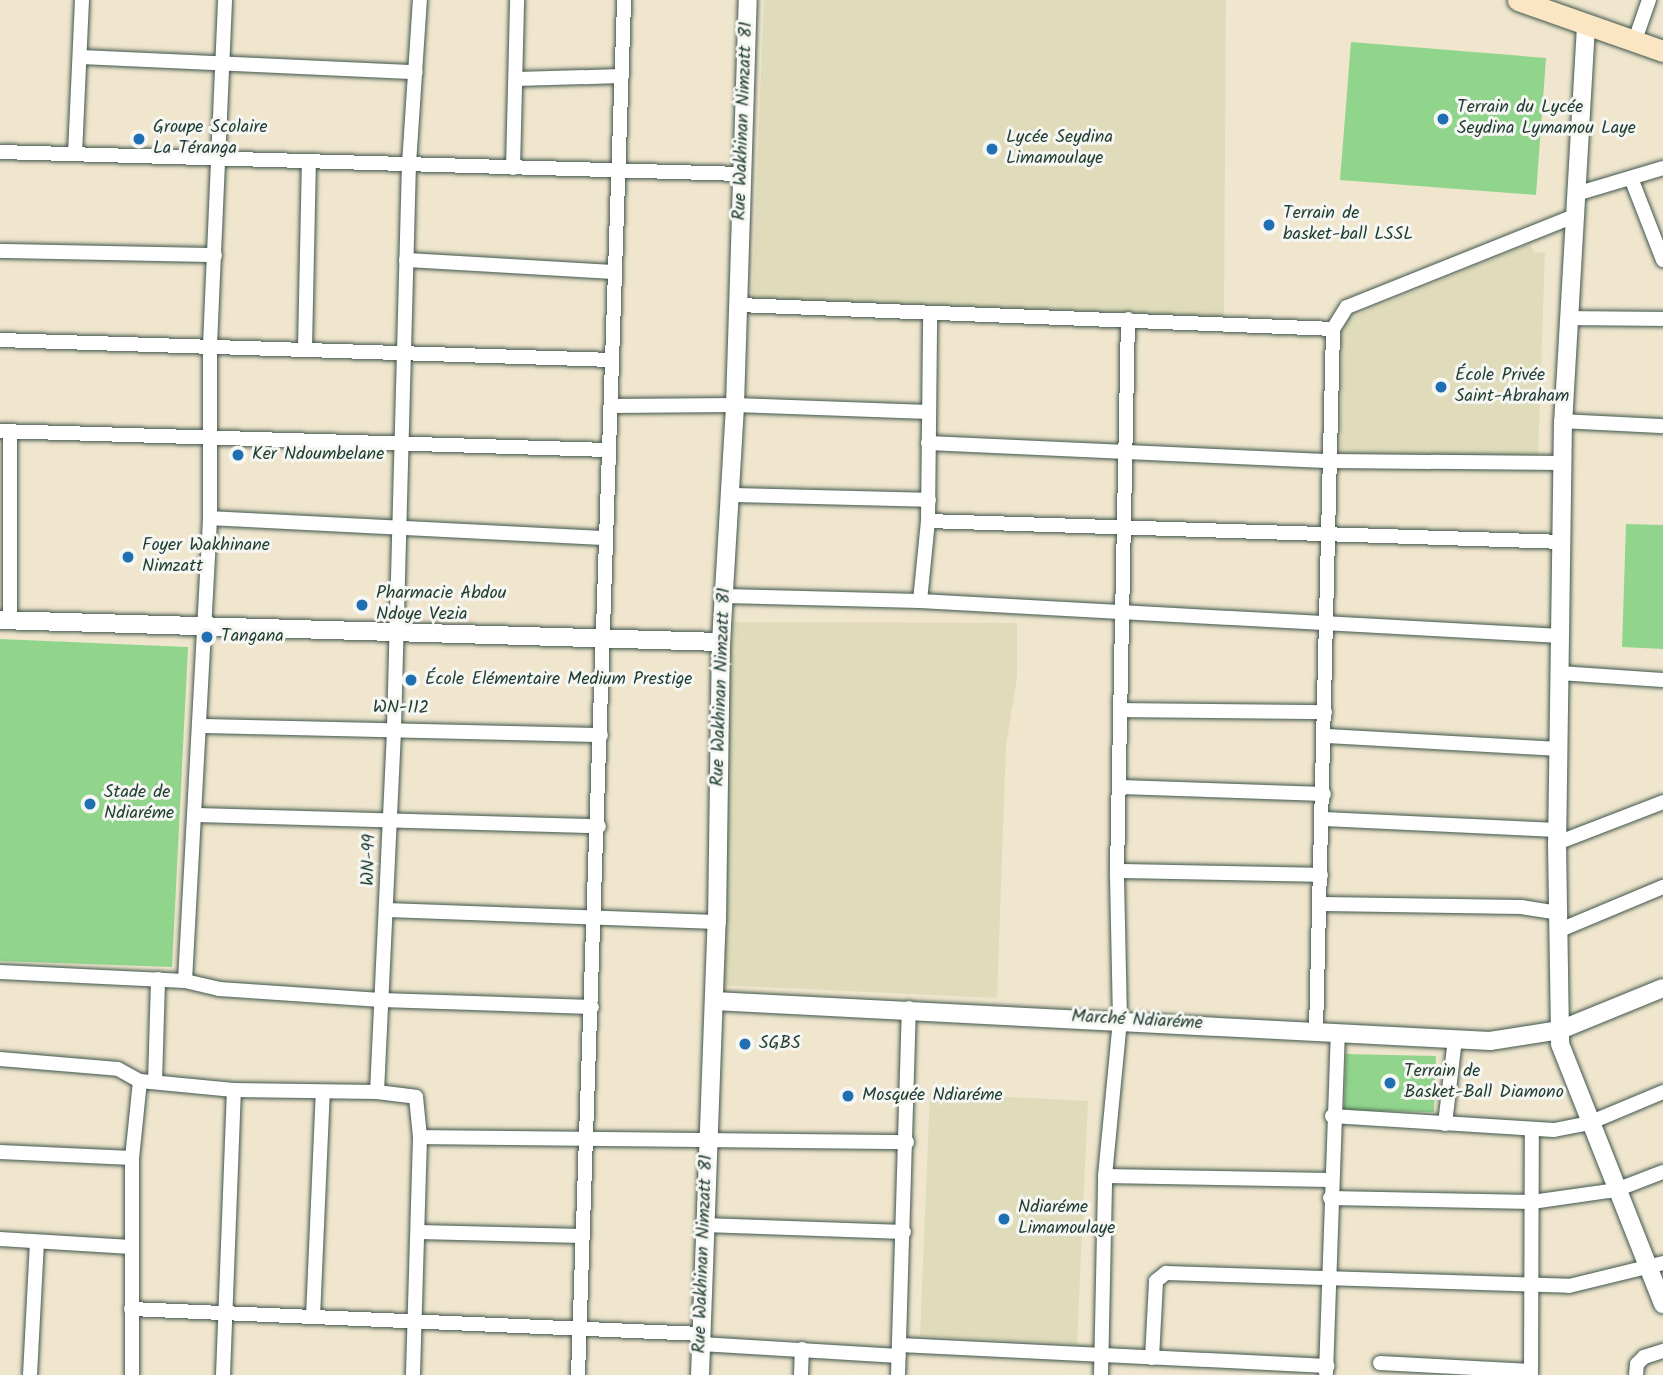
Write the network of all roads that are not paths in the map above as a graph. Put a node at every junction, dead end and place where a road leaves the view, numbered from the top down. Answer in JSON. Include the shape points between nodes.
{"nodes":[{"id":1,"x":82,"y":0,"type":"edge"},
{"id":2,"x":225,"y":0,"type":"edge"},
{"id":3,"x":420,"y":0,"type":"edge"},
{"id":4,"x":517,"y":0,"type":"edge"},
{"id":5,"x":624,"y":0,"type":"edge"},
{"id":6,"x":748,"y":0,"type":"edge"},
{"id":7,"x":1518,"y":0,"type":"edge"},
{"id":8,"x":1649,"y":0,"type":"edge"},
{"id":9,"x":1586,"y":26,"type":"junction"},
{"id":10,"x":1634,"y":43,"type":"junction"},
{"id":11,"x":1663,"y":51,"type":"edge"},
{"id":12,"x":80,"y":57,"type":"junction"},
{"id":13,"x":222,"y":62,"type":"junction"},
{"id":14,"x":416,"y":72,"type":"junction"},
{"id":15,"x":621,"y":76,"type":"junction"},
{"id":16,"x":516,"y":79,"type":"junction"},
{"id":17,"x":0,"y":152,"type":"edge"},
{"id":18,"x":75,"y":154,"type":"junction"},
{"id":19,"x":218,"y":159,"type":"junction"},
{"id":20,"x":309,"y":161,"type":"junction"},
{"id":21,"x":409,"y":164,"type":"junction"},
{"id":22,"x":513,"y":167,"type":"junction"},
{"id":23,"x":1663,"y":168,"type":"edge"},
{"id":24,"x":617,"y":171,"type":"junction"},
{"id":25,"x":740,"y":174,"type":"junction"},
{"id":26,"x":1631,"y":178,"type":"junction"},
{"id":27,"x":1576,"y":194,"type":"junction"},
{"id":28,"x":1574,"y":216,"type":"junction"},
{"id":29,"x":0,"y":251,"type":"edge"},
{"id":30,"x":215,"y":255,"type":"junction"},
{"id":31,"x":406,"y":260,"type":"junction"},
{"id":32,"x":1663,"y":260,"type":"edge"},
{"id":33,"x":615,"y":272,"type":"junction"},
{"id":34,"x":739,"y":304,"type":"junction"},
{"id":35,"x":930,"y":313,"type":"junction"},
{"id":36,"x":1569,"y":318,"type":"junction"},
{"id":37,"x":1128,"y":319,"type":"junction"},
{"id":38,"x":1663,"y":319,"type":"edge"},
{"id":39,"x":1333,"y":329,"type":"junction"},
{"id":40,"x":0,"y":340,"type":"edge"},
{"id":41,"x":210,"y":345,"type":"junction"},
{"id":42,"x":305,"y":348,"type":"junction"},
{"id":43,"x":403,"y":353,"type":"junction"},
{"id":44,"x":611,"y":360,"type":"junction"},
{"id":45,"x":735,"y":404,"type":"junction"},
{"id":46,"x":611,"y":406,"type":"junction"},
{"id":47,"x":929,"y":412,"type":"junction"},
{"id":48,"x":1563,"y":421,"type":"junction"},
{"id":49,"x":1663,"y":426,"type":"edge"},
{"id":50,"x":5,"y":431,"type":"edge"},
{"id":51,"x":208,"y":437,"type":"junction"},
{"id":52,"x":399,"y":443,"type":"junction"},
{"id":53,"x":928,"y":443,"type":"junction"},
{"id":54,"x":1124,"y":448,"type":"junction"},
{"id":55,"x":610,"y":450,"type":"junction"},
{"id":56,"x":1331,"y":461,"type":"junction"},
{"id":57,"x":1563,"y":463,"type":"junction"},
{"id":58,"x":731,"y":495,"type":"junction"},
{"id":59,"x":929,"y":500,"type":"junction"},
{"id":60,"x":210,"y":518,"type":"junction"},
{"id":61,"x":928,"y":521,"type":"junction"},
{"id":62,"x":1123,"y":528,"type":"junction"},
{"id":63,"x":399,"y":530,"type":"junction"},
{"id":64,"x":1330,"y":537,"type":"junction"},
{"id":65,"x":605,"y":538,"type":"junction"},
{"id":66,"x":1563,"y":542,"type":"junction"},
{"id":67,"x":725,"y":596,"type":"junction"},
{"id":68,"x":920,"y":601,"type":"junction"},
{"id":69,"x":1120,"y":615,"type":"junction"},
{"id":70,"x":5,"y":620,"type":"edge"},
{"id":71,"x":1325,"y":622,"type":"junction"},
{"id":72,"x":203,"y":626,"type":"junction"},
{"id":73,"x":394,"y":630,"type":"junction"},
{"id":74,"x":1561,"y":636,"type":"junction"},
{"id":75,"x":601,"y":638,"type":"junction"},
{"id":76,"x":721,"y":642,"type":"junction"},
{"id":77,"x":1559,"y":673,"type":"junction"},
{"id":78,"x":1663,"y":680,"type":"edge"},
{"id":79,"x":1122,"y":710,"type":"junction"},
{"id":80,"x":1325,"y":712,"type":"junction"},
{"id":81,"x":200,"y":726,"type":"junction"},
{"id":82,"x":394,"y":728,"type":"junction"},
{"id":83,"x":601,"y":735,"type":"junction"},
{"id":84,"x":1325,"y":736,"type":"junction"},
{"id":85,"x":1558,"y":749,"type":"junction"},
{"id":86,"x":1121,"y":787,"type":"junction"},
{"id":87,"x":1324,"y":794,"type":"junction"},
{"id":88,"x":1663,"y":802,"type":"edge"},
{"id":89,"x":195,"y":815,"type":"junction"},
{"id":90,"x":391,"y":819,"type":"junction"},
{"id":91,"x":1324,"y":819,"type":"junction"},
{"id":92,"x":599,"y":827,"type":"junction"},
{"id":93,"x":1557,"y":837,"type":"junction"},
{"id":94,"x":1117,"y":871,"type":"junction"},
{"id":95,"x":1321,"y":875,"type":"junction"},
{"id":96,"x":1663,"y":887,"type":"edge"},
{"id":97,"x":1322,"y":904,"type":"junction"},
{"id":98,"x":387,"y":910,"type":"junction"},
{"id":99,"x":595,"y":916,"type":"junction"},
{"id":100,"x":717,"y":922,"type":"junction"},
{"id":101,"x":1560,"y":922,"type":"junction"},
{"id":102,"x":0,"y":972,"type":"edge"},
{"id":103,"x":158,"y":979,"type":"junction"},
{"id":104,"x":185,"y":981,"type":"junction"},
{"id":105,"x":1663,"y":988,"type":"edge"},
{"id":106,"x":381,"y":1000,"type":"junction"},
{"id":107,"x":714,"y":1001,"type":"junction"},
{"id":108,"x":592,"y":1007,"type":"junction"},
{"id":109,"x":909,"y":1008,"type":"junction"},
{"id":110,"x":1120,"y":1020,"type":"junction"},
{"id":111,"x":1560,"y":1030,"type":"junction"},
{"id":112,"x":1316,"y":1031,"type":"junction"},
{"id":113,"x":1338,"y":1032,"type":"junction"},
{"id":114,"x":1455,"y":1039,"type":"junction"},
{"id":115,"x":0,"y":1059,"type":"edge"},
{"id":116,"x":140,"y":1081,"type":"junction"},
{"id":117,"x":155,"y":1082,"type":"junction"},
{"id":118,"x":234,"y":1090,"type":"junction"},
{"id":119,"x":323,"y":1092,"type":"junction"},
{"id":120,"x":377,"y":1092,"type":"junction"},
{"id":121,"x":1663,"y":1092,"type":"edge"},
{"id":122,"x":1332,"y":1116,"type":"junction"},
{"id":123,"x":1589,"y":1123,"type":"junction"},
{"id":124,"x":1445,"y":1124,"type":"junction"},
{"id":125,"x":1532,"y":1130,"type":"junction"},
{"id":126,"x":420,"y":1137,"type":"junction"},
{"id":127,"x":585,"y":1140,"type":"junction"},
{"id":128,"x":707,"y":1142,"type":"junction"},
{"id":129,"x":907,"y":1142,"type":"junction"},
{"id":130,"x":0,"y":1152,"type":"edge"},
{"id":131,"x":132,"y":1158,"type":"junction"},
{"id":132,"x":1663,"y":1172,"type":"edge"},
{"id":133,"x":1105,"y":1176,"type":"junction"},
{"id":134,"x":1330,"y":1180,"type":"junction"},
{"id":135,"x":1616,"y":1190,"type":"junction"},
{"id":136,"x":1330,"y":1198,"type":"junction"},
{"id":137,"x":1532,"y":1202,"type":"junction"},
{"id":138,"x":704,"y":1225,"type":"junction"},
{"id":139,"x":418,"y":1232,"type":"junction"},
{"id":140,"x":904,"y":1232,"type":"junction"},
{"id":141,"x":583,"y":1236,"type":"junction"},
{"id":142,"x":0,"y":1239,"type":"edge"},
{"id":143,"x":37,"y":1241,"type":"junction"},
{"id":144,"x":131,"y":1247,"type":"junction"},
{"id":145,"x":1656,"y":1266,"type":"edge"},
{"id":146,"x":1329,"y":1279,"type":"junction"},
{"id":147,"x":1534,"y":1286,"type":"junction"},
{"id":148,"x":1663,"y":1304,"type":"edge"},
{"id":149,"x":131,"y":1309,"type":"junction"},
{"id":150,"x":223,"y":1311,"type":"junction"},
{"id":151,"x":313,"y":1317,"type":"junction"},
{"id":152,"x":416,"y":1323,"type":"junction"},
{"id":153,"x":580,"y":1330,"type":"junction"},
{"id":154,"x":701,"y":1339,"type":"junction"},
{"id":155,"x":802,"y":1349,"type":"junction"},
{"id":156,"x":899,"y":1350,"type":"junction"},
{"id":157,"x":1663,"y":1351,"type":"edge"},
{"id":158,"x":1101,"y":1356,"type":"junction"},
{"id":159,"x":1152,"y":1358,"type":"junction"},
{"id":160,"x":1380,"y":1363,"type":"dead end"},
{"id":161,"x":1326,"y":1371,"type":"edge"},
{"id":162,"x":1531,"y":1373,"type":"edge"},
{"id":163,"x":30,"y":1375,"type":"edge"},
{"id":164,"x":132,"y":1375,"type":"edge"},
{"id":165,"x":223,"y":1375,"type":"edge"},
{"id":166,"x":413,"y":1375,"type":"edge"},
{"id":167,"x":578,"y":1375,"type":"edge"},
{"id":168,"x":700,"y":1375,"type":"edge"},
{"id":169,"x":801,"y":1375,"type":"edge"},
{"id":170,"x":898,"y":1375,"type":"edge"},
{"id":171,"x":1101,"y":1375,"type":"edge"},
{"id":172,"x":1636,"y":1375,"type":"edge"}],
"edges":[{"from":1,"to":12,"type":"street"},
{"from":2,"to":13,"type":"street"},
{"from":3,"to":14,"type":"street","name":"WN-99"},
{"from":4,"to":16,"type":"street"},
{"from":5,"to":15,"type":"street"},
{"from":6,"to":25,"type":"street","name":"Rue Wakhinan Nimzatt 81"},
{"from":7,"to":9,"type":"main road"},
{"from":8,"to":10,"type":"street"},
{"from":9,"to":10,"type":"main road"},
{"from":9,"to":27,"type":"street"},
{"from":10,"to":11,"type":"main road"},
{"from":12,"to":13,"type":"street"},
{"from":12,"to":18,"type":"street"},
{"from":13,"to":14,"type":"street"},
{"from":13,"to":19,"type":"street"},
{"from":14,"to":21,"type":"street","name":"WN-99"},
{"from":15,"to":16,"type":"street"},
{"from":15,"to":24,"type":"street"},
{"from":16,"to":22,"type":"street"},
{"from":17,"to":18,"type":"street"},
{"from":18,"to":19,"type":"street"},
{"from":19,"to":20,"type":"street"},
{"from":19,"to":30,"type":"street"},
{"from":20,"to":21,"type":"street"},
{"from":20,"to":42,"type":"street"},
{"from":21,"to":22,"type":"street"},
{"from":21,"to":31,"type":"street","name":"WN-99"},
{"from":22,"to":24,"type":"street"},
{"from":23,"to":26,"type":"street"},
{"from":24,"to":25,"type":"street"},
{"from":24,"to":33,"type":"street"},
{"from":25,"to":34,"type":"street","name":"Rue Wakhinan Nimzatt 81"},
{"from":26,"to":27,"type":"street"},
{"from":26,"to":32,"type":"street"},
{"from":27,"to":28,"type":"street"},
{"from":28,"to":36,"type":"street"},
{"from":28,"to":39,"type":"street","via":[[1347,307]]},
{"from":29,"to":30,"type":"street"},
{"from":30,"to":41,"type":"street"},
{"from":31,"to":33,"type":"street"},
{"from":31,"to":43,"type":"street","name":"WN-99"},
{"from":33,"to":44,"type":"street"},
{"from":34,"to":35,"type":"street"},
{"from":34,"to":45,"type":"street","name":"Rue Wakhinan Nimzatt 81"},
{"from":35,"to":37,"type":"street"},
{"from":35,"to":47,"type":"street"},
{"from":36,"to":38,"type":"street"},
{"from":36,"to":48,"type":"street"},
{"from":37,"to":39,"type":"street"},
{"from":37,"to":54,"type":"street"},
{"from":39,"to":56,"type":"street"},
{"from":40,"to":41,"type":"street"},
{"from":41,"to":42,"type":"street"},
{"from":41,"to":51,"type":"street"},
{"from":42,"to":43,"type":"street"},
{"from":43,"to":44,"type":"street"},
{"from":43,"to":52,"type":"street","name":"WN-99"},
{"from":44,"to":46,"type":"street"},
{"from":45,"to":46,"type":"street"},
{"from":45,"to":47,"type":"street"},
{"from":45,"to":58,"type":"street","name":"Rue Wakhinan Nimzatt 81"},
{"from":46,"to":55,"type":"street"},
{"from":47,"to":53,"type":"street"},
{"from":48,"to":49,"type":"street"},
{"from":48,"to":57,"type":"street"},
{"from":50,"to":51,"type":"street"},
{"from":50,"to":70,"type":"street"},
{"from":51,"to":52,"type":"street"},
{"from":51,"to":60,"type":"street"},
{"from":52,"to":55,"type":"street"},
{"from":52,"to":63,"type":"street","name":"WN-99"},
{"from":53,"to":54,"type":"street"},
{"from":53,"to":59,"type":"street"},
{"from":54,"to":56,"type":"street"},
{"from":54,"to":62,"type":"street"},
{"from":55,"to":65,"type":"street"},
{"from":56,"to":57,"type":"street"},
{"from":56,"to":64,"type":"street"},
{"from":57,"to":66,"type":"street"},
{"from":58,"to":59,"type":"street"},
{"from":58,"to":67,"type":"street","name":"Rue Wakhinan Nimzatt 81"},
{"from":59,"to":61,"type":"street"},
{"from":60,"to":63,"type":"street"},
{"from":60,"to":72,"type":"street"},
{"from":61,"to":62,"type":"street"},
{"from":61,"to":68,"type":"street"},
{"from":62,"to":64,"type":"street"},
{"from":62,"to":69,"type":"street"},
{"from":63,"to":65,"type":"street"},
{"from":63,"to":73,"type":"street","name":"WN-99"},
{"from":64,"to":66,"type":"street"},
{"from":64,"to":71,"type":"street"},
{"from":65,"to":75,"type":"street"},
{"from":66,"to":74,"type":"street"},
{"from":67,"to":68,"type":"street"},
{"from":67,"to":76,"type":"street","name":"Rue Wakhinan Nimzatt 81"},
{"from":68,"to":69,"type":"street"},
{"from":69,"to":71,"type":"street"},
{"from":69,"to":79,"type":"street"},
{"from":70,"to":72,"type":"street"},
{"from":71,"to":74,"type":"street"},
{"from":71,"to":80,"type":"street"},
{"from":72,"to":73,"type":"street"},
{"from":72,"to":81,"type":"street"},
{"from":73,"to":75,"type":"street"},
{"from":73,"to":82,"type":"street","name":"WN-99"},
{"from":74,"to":77,"type":"street"},
{"from":75,"to":76,"type":"street"},
{"from":75,"to":83,"type":"street"},
{"from":76,"to":100,"type":"street","name":"Rue Wakhinan Nimzatt 81"},
{"from":77,"to":78,"type":"street"},
{"from":77,"to":85,"type":"street"},
{"from":79,"to":80,"type":"street"},
{"from":79,"to":86,"type":"street"},
{"from":80,"to":84,"type":"street"},
{"from":81,"to":82,"type":"street","name":"WN-112"},
{"from":81,"to":89,"type":"street"},
{"from":82,"to":83,"type":"street","name":"WN-112"},
{"from":82,"to":90,"type":"street","name":"WN-99"},
{"from":83,"to":92,"type":"street"},
{"from":84,"to":85,"type":"street"},
{"from":84,"to":87,"type":"street"},
{"from":85,"to":93,"type":"street"},
{"from":86,"to":87,"type":"street"},
{"from":86,"to":94,"type":"street"},
{"from":87,"to":91,"type":"street"},
{"from":88,"to":93,"type":"street"},
{"from":89,"to":90,"type":"street"},
{"from":89,"to":104,"type":"street"},
{"from":90,"to":92,"type":"street"},
{"from":90,"to":98,"type":"street","name":"WN-99"},
{"from":91,"to":93,"type":"street"},
{"from":91,"to":95,"type":"street"},
{"from":92,"to":99,"type":"street"},
{"from":93,"to":101,"type":"street"},
{"from":94,"to":95,"type":"street"},
{"from":94,"to":110,"type":"street"},
{"from":95,"to":97,"type":"street"},
{"from":96,"to":101,"type":"street"},
{"from":97,"to":101,"type":"street","via":[[1521,906]]},
{"from":97,"to":112,"type":"street"},
{"from":98,"to":99,"type":"street"},
{"from":98,"to":106,"type":"street","name":"WN-99"},
{"from":99,"to":100,"type":"street"},
{"from":99,"to":108,"type":"street"},
{"from":100,"to":107,"type":"street","name":"Rue Wakhinan Nimzatt 81"},
{"from":101,"to":111,"type":"street"},
{"from":102,"to":103,"type":"street"},
{"from":103,"to":104,"type":"street"},
{"from":103,"to":117,"type":"street"},
{"from":104,"to":106,"type":"street","via":[[219,989]]},
{"from":105,"to":111,"type":"street","name":"Marché Ndiaréme"},
{"from":106,"to":108,"type":"street"},
{"from":106,"to":120,"type":"street","name":"WN-99"},
{"from":107,"to":109,"type":"street","name":"Marché Ndiaréme"},
{"from":107,"to":128,"type":"street","name":"Rue Wakhinan Nimzatt 81"},
{"from":108,"to":127,"type":"street"},
{"from":109,"to":110,"type":"street","name":"Marché Ndiaréme"},
{"from":109,"to":129,"type":"street"},
{"from":110,"to":112,"type":"street","name":"Marché Ndiaréme"},
{"from":110,"to":133,"type":"street"},
{"from":111,"to":114,"type":"street","name":"Marché Ndiaréme","via":[[1490,1041]]},
{"from":111,"to":123,"type":"street","via":[[1562,1053]]},
{"from":112,"to":113,"type":"street","name":"Marché Ndiaréme"},
{"from":113,"to":114,"type":"street","name":"Marché Ndiaréme"},
{"from":113,"to":122,"type":"street"},
{"from":114,"to":124,"type":"street"},
{"from":115,"to":116,"type":"street","via":[[118,1069]]},
{"from":116,"to":117,"type":"street"},
{"from":116,"to":131,"type":"street"},
{"from":117,"to":118,"type":"street"},
{"from":118,"to":119,"type":"street"},
{"from":118,"to":150,"type":"street"},
{"from":119,"to":120,"type":"street"},
{"from":119,"to":151,"type":"street"},
{"from":120,"to":126,"type":"street","via":[[416,1097]]},
{"from":121,"to":123,"type":"street"},
{"from":122,"to":124,"type":"street"},
{"from":122,"to":134,"type":"street"},
{"from":123,"to":125,"type":"street"},
{"from":123,"to":135,"type":"street"},
{"from":124,"to":125,"type":"street"},
{"from":125,"to":137,"type":"street"},
{"from":126,"to":127,"type":"street"},
{"from":126,"to":139,"type":"street"},
{"from":127,"to":128,"type":"street"},
{"from":127,"to":141,"type":"street"},
{"from":128,"to":129,"type":"street"},
{"from":128,"to":138,"type":"street","name":"Rue Wakhinan Nimzatt 81"},
{"from":129,"to":140,"type":"street"},
{"from":130,"to":131,"type":"street"},
{"from":131,"to":144,"type":"street"},
{"from":132,"to":135,"type":"street"},
{"from":133,"to":134,"type":"street"},
{"from":133,"to":158,"type":"street"},
{"from":134,"to":136,"type":"street"},
{"from":135,"to":137,"type":"street"},
{"from":135,"to":145,"type":"street"},
{"from":136,"to":137,"type":"street"},
{"from":136,"to":146,"type":"street"},
{"from":137,"to":147,"type":"street"},
{"from":138,"to":140,"type":"street"},
{"from":138,"to":154,"type":"street","name":"Rue Wakhinan Nimzatt 81"},
{"from":139,"to":141,"type":"street"},
{"from":139,"to":152,"type":"street"},
{"from":140,"to":156,"type":"street"},
{"from":141,"to":153,"type":"street"},
{"from":142,"to":143,"type":"street"},
{"from":143,"to":144,"type":"street"},
{"from":143,"to":163,"type":"street"},
{"from":144,"to":149,"type":"street"},
{"from":145,"to":147,"type":"street","via":[[1595,1282]]},
{"from":145,"to":148,"type":"street"},
{"from":146,"to":147,"type":"street"},
{"from":146,"to":159,"type":"street","via":[[1162,1275],[1156,1281]]},
{"from":146,"to":161,"type":"street"},
{"from":147,"to":162,"type":"street"},
{"from":149,"to":150,"type":"street"},
{"from":149,"to":164,"type":"street"},
{"from":150,"to":151,"type":"street"},
{"from":150,"to":165,"type":"street"},
{"from":151,"to":152,"type":"street"},
{"from":152,"to":153,"type":"street"},
{"from":152,"to":166,"type":"street"},
{"from":153,"to":154,"type":"street"},
{"from":153,"to":167,"type":"street"},
{"from":154,"to":155,"type":"street"},
{"from":154,"to":168,"type":"street","name":"Rue Wakhinan Nimzatt 81"},
{"from":155,"to":156,"type":"street"},
{"from":155,"to":169,"type":"street"},
{"from":156,"to":158,"type":"street"},
{"from":156,"to":170,"type":"street"},
{"from":157,"to":172,"type":"street","via":[[1644,1357],[1637,1364]]},
{"from":158,"to":159,"type":"street"},
{"from":158,"to":171,"type":"street"},
{"from":159,"to":161,"type":"street"},
{"from":160,"to":162,"type":"street"}]}
